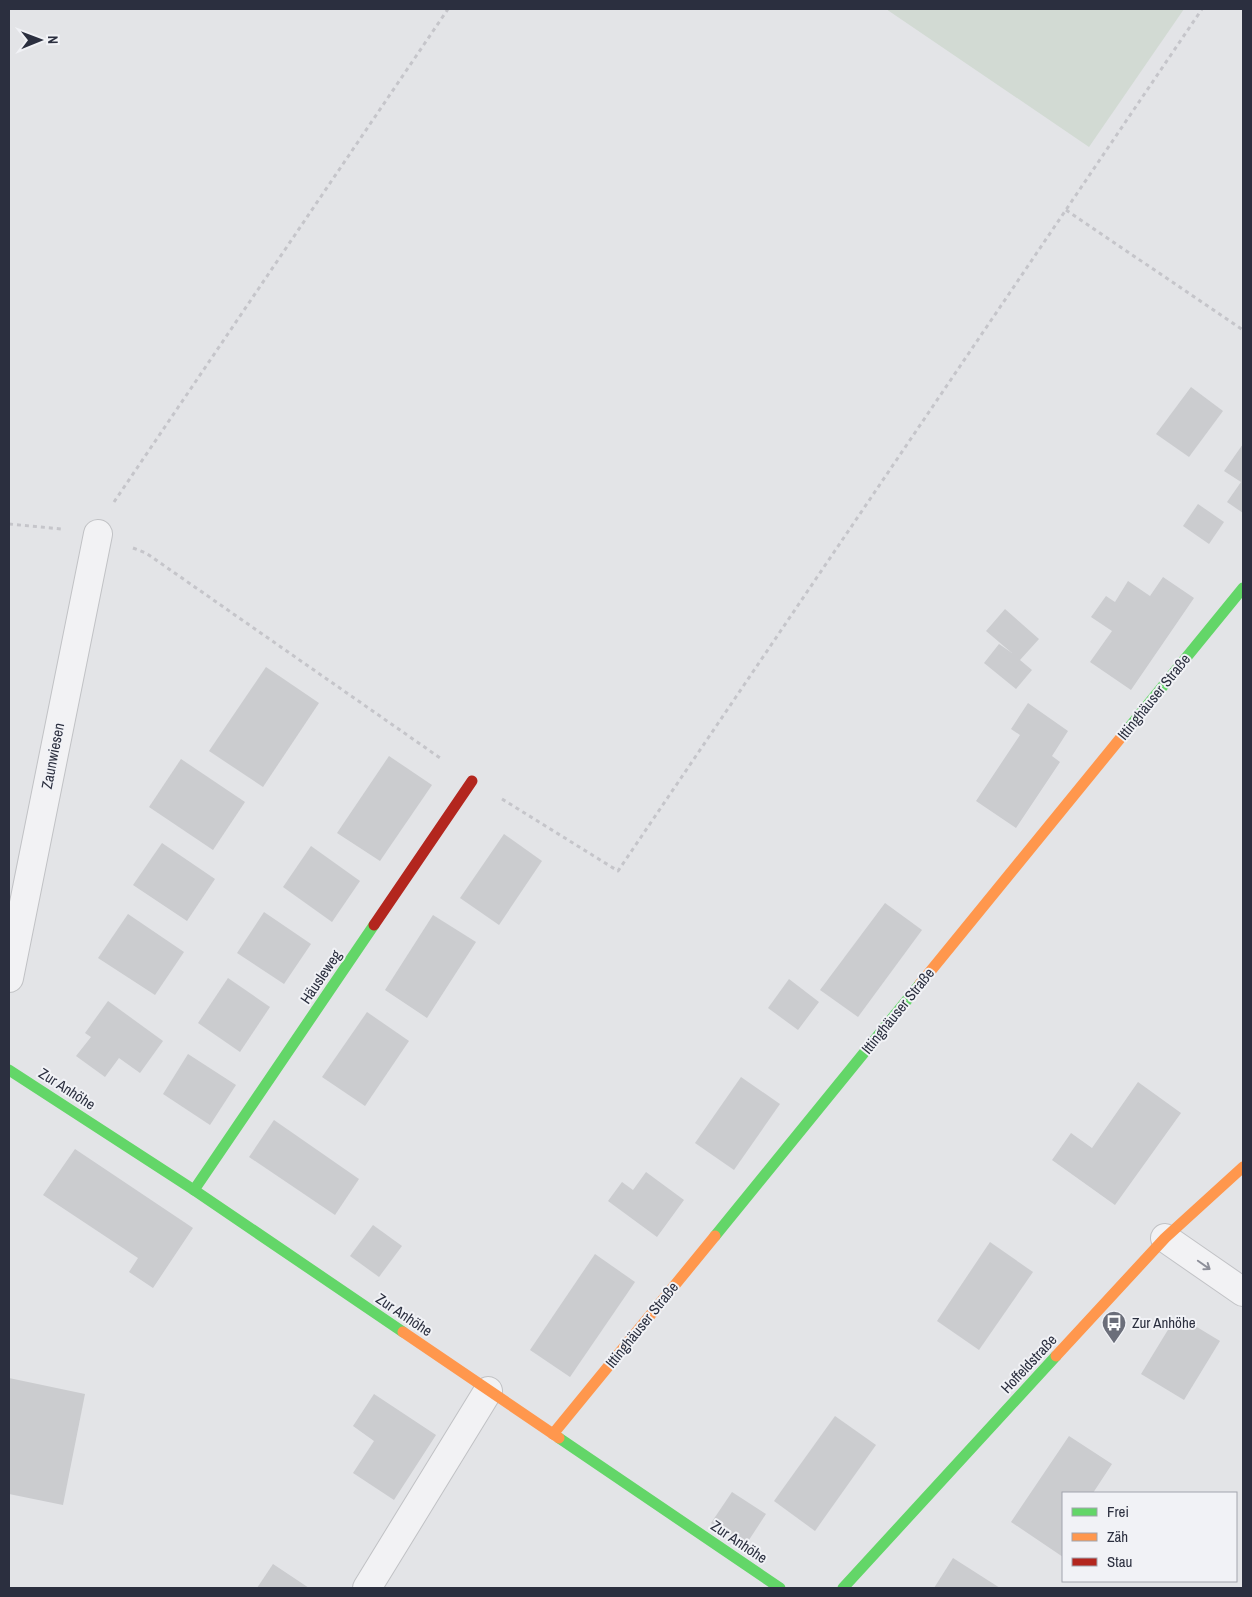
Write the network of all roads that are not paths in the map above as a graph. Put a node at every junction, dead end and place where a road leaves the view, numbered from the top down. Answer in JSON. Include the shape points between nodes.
{"nodes":[{"id":1,"x":98,"y":534,"type":"road end"},
{"id":2,"x":1243,"y":588,"type":"edge"},
{"id":3,"x":472,"y":781,"type":"road end"},
{"id":4,"x":9,"y":978,"type":"edge"},
{"id":5,"x":9,"y":1070,"type":"edge"},
{"id":6,"x":1243,"y":1167,"type":"edge"},
{"id":7,"x":194,"y":1190,"type":"junction"},
{"id":8,"x":1165,"y":1238,"type":"junction"},
{"id":9,"x":1243,"y":1292,"type":"edge"},
{"id":10,"x":488,"y":1392,"type":"junction"},
{"id":11,"x":553,"y":1434,"type":"junction"},
{"id":12,"x":367,"y":1588,"type":"edge"},
{"id":13,"x":780,"y":1588,"type":"edge"},
{"id":14,"x":843,"y":1588,"type":"edge"}],
"edges":[{"from":1,"to":4,"type":"street","name":"Zaunwiesen"},
{"from":2,"to":11,"type":"street","name":"Ittinghäuser Straße"},
{"from":3,"to":7,"type":"street","name":"Häusleweg"},
{"from":5,"to":7,"type":"street","name":"Zur Anhöhe"},
{"from":6,"to":8,"type":"street","name":"Hoffeldstraße"},
{"from":7,"to":10,"type":"street","name":"Zur Anhöhe"},
{"from":8,"to":9,"type":"street","one_way":true},
{"from":8,"to":14,"type":"street","name":"Hoffeldstraße"},
{"from":10,"to":11,"type":"street","name":"Zur Anhöhe"},
{"from":10,"to":12,"type":"street"},
{"from":11,"to":13,"type":"street","name":"Zur Anhöhe"}]}
